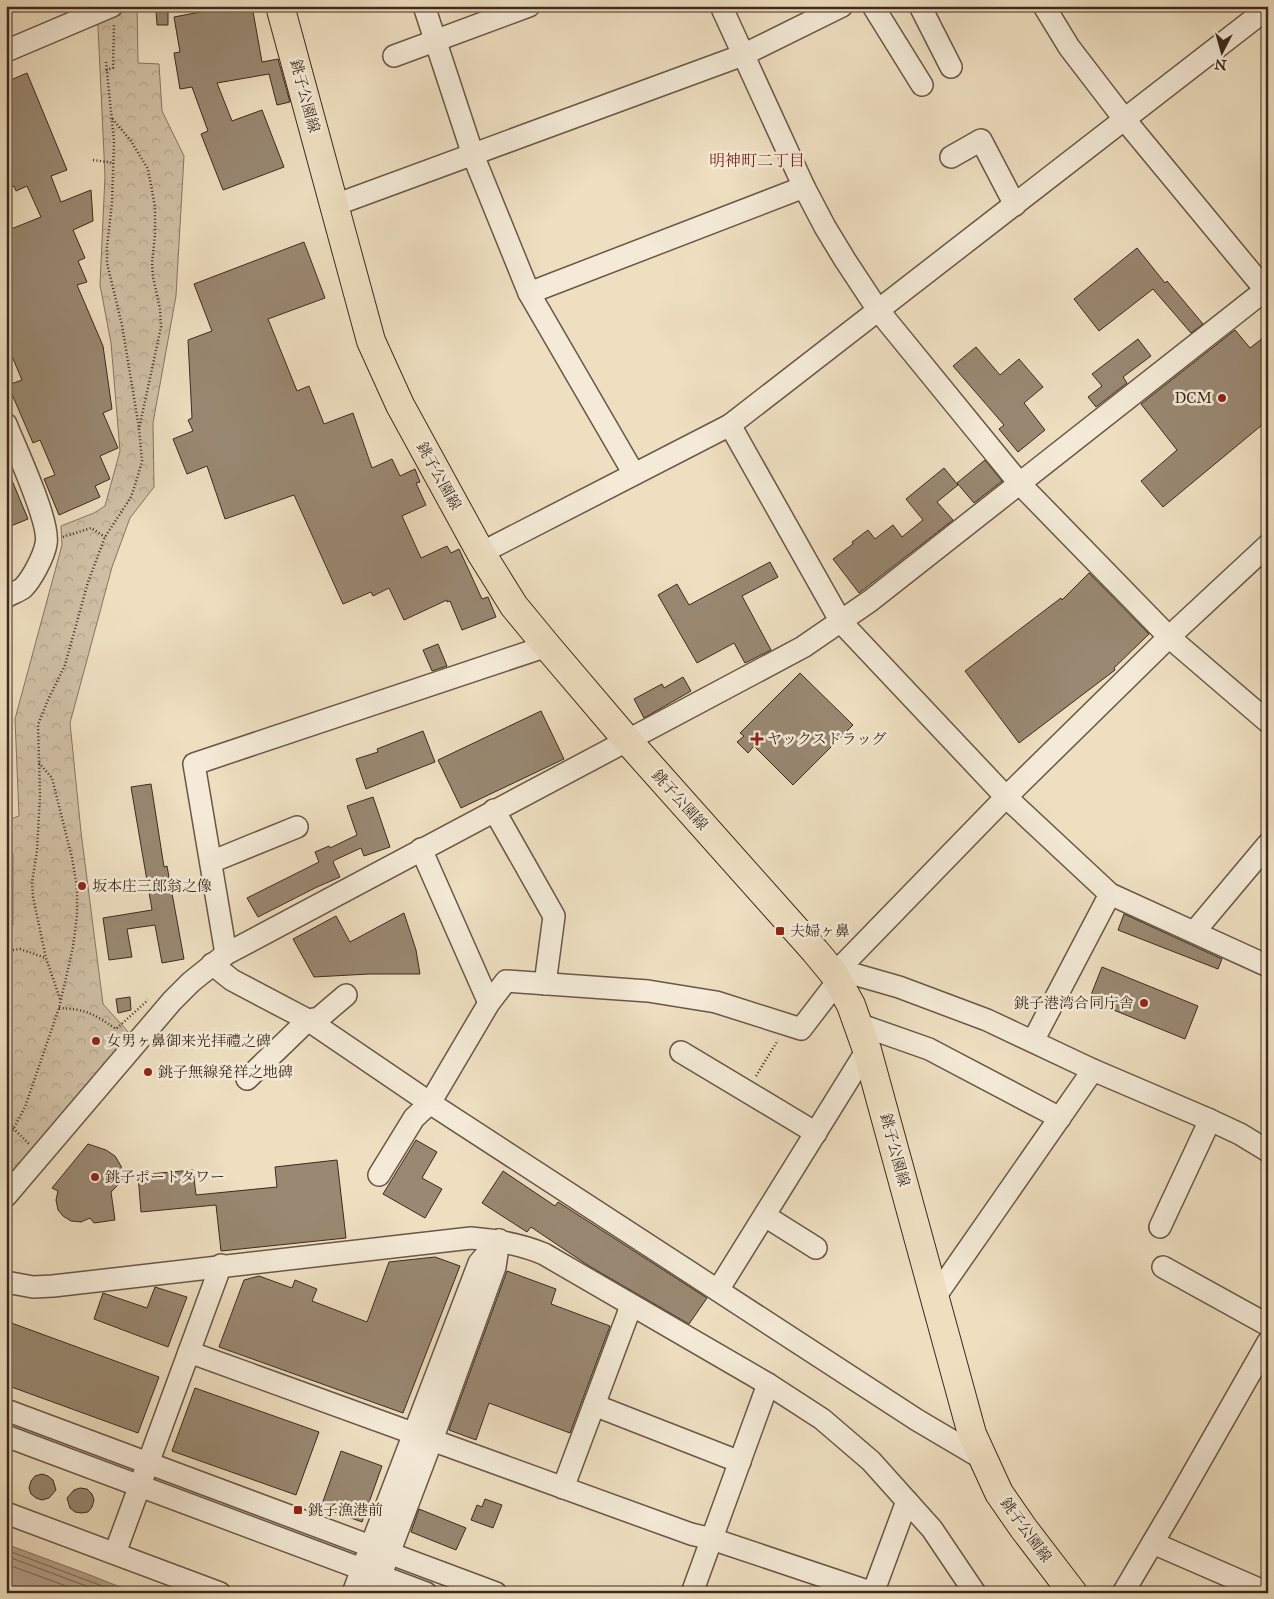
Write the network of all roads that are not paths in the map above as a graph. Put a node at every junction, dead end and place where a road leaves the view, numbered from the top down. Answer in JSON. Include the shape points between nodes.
{"nodes":[{"id":1,"x":424,"y":6,"type":"edge"},
{"id":2,"x":529,"y":6,"type":"edge"},
{"id":3,"x":721,"y":6,"type":"edge"},
{"id":4,"x":842,"y":6,"type":"edge"},
{"id":5,"x":873,"y":6,"type":"edge"},
{"id":6,"x":920,"y":6,"type":"edge"},
{"id":7,"x":1044,"y":6,"type":"edge"},
{"id":8,"x":283,"y":8,"type":"edge"},
{"id":9,"x":1268,"y":8,"type":"edge"},
{"id":10,"x":113,"y":13,"type":"edge"},
{"id":11,"x":808,"y":14,"type":"edge"},
{"id":12,"x":436,"y":41,"type":"junction"},
{"id":13,"x":6,"y":51,"type":"edge"},
{"id":14,"x":743,"y":55,"type":"junction"},
{"id":15,"x":394,"y":56,"type":"dead end"},
{"id":16,"x":951,"y":67,"type":"dead end"},
{"id":17,"x":922,"y":85,"type":"dead end"},
{"id":18,"x":1125,"y":120,"type":"junction"},
{"id":19,"x":472,"y":155,"type":"junction"},
{"id":20,"x":951,"y":157,"type":"dead end"},
{"id":21,"x":804,"y":187,"type":"junction"},
{"id":22,"x":1015,"y":204,"type":"junction"},
{"id":23,"x":335,"y":205,"type":"junction"},
{"id":24,"x":1267,"y":290,"type":"edge"},
{"id":25,"x":529,"y":293,"type":"junction"},
{"id":26,"x":878,"y":310,"type":"junction"},
{"id":27,"x":6,"y":424,"type":"edge"},
{"id":28,"x":730,"y":425,"type":"junction"},
{"id":29,"x":634,"y":474,"type":"junction"},
{"id":30,"x":1020,"y":484,"type":"junction"},
{"id":31,"x":1268,"y":545,"type":"edge"},
{"id":32,"x":481,"y":553,"type":"junction"},
{"id":33,"x":6,"y":597,"type":"edge"},
{"id":34,"x":841,"y":622,"type":"junction"},
{"id":35,"x":1169,"y":637,"type":"junction"},
{"id":36,"x":547,"y":646,"type":"junction"},
{"id":37,"x":1268,"y":722,"type":"edge"},
{"id":38,"x":627,"y":740,"type":"junction"},
{"id":39,"x":1006,"y":797,"type":"junction"},
{"id":40,"x":494,"y":810,"type":"junction"},
{"id":41,"x":297,"y":827,"type":"dead end"},
{"id":42,"x":1268,"y":844,"type":"edge"},
{"id":43,"x":421,"y":849,"type":"junction"},
{"id":44,"x":211,"y":862,"type":"junction"},
{"id":45,"x":1110,"y":894,"type":"junction"},
{"id":46,"x":1196,"y":932,"type":"junction"},
{"id":47,"x":219,"y":959,"type":"junction"},
{"id":48,"x":1268,"y":966,"type":"edge"},
{"id":49,"x":836,"y":978,"type":"junction"},
{"id":50,"x":545,"y":984,"type":"junction"},
{"id":51,"x":346,"y":995,"type":"dead end"},
{"id":52,"x":489,"y":1003,"type":"junction"},
{"id":53,"x":308,"y":1020,"type":"junction"},
{"id":54,"x":858,"y":1024,"type":"junction"},
{"id":55,"x":1033,"y":1041,"type":"junction"},
{"id":56,"x":868,"y":1050,"type":"junction"},
{"id":57,"x":681,"y":1052,"type":"dead end"},
{"id":58,"x":1093,"y":1070,"type":"junction"},
{"id":59,"x":247,"y":1079,"type":"dead end"},
{"id":60,"x":430,"y":1103,"type":"junction"},
{"id":61,"x":1060,"y":1118,"type":"junction"},
{"id":62,"x":1210,"y":1120,"type":"junction"},
{"id":63,"x":816,"y":1134,"type":"junction"},
{"id":64,"x":1268,"y":1151,"type":"edge"},
{"id":65,"x":379,"y":1175,"type":"dead end"},
{"id":66,"x":6,"y":1196,"type":"edge"},
{"id":67,"x":764,"y":1216,"type":"junction"},
{"id":68,"x":1160,"y":1227,"type":"dead end"},
{"id":69,"x":499,"y":1240,"type":"junction"},
{"id":70,"x":816,"y":1248,"type":"dead end"},
{"id":71,"x":221,"y":1265,"type":"junction"},
{"id":72,"x":1163,"y":1267,"type":"dead end"},
{"id":73,"x":6,"y":1282,"type":"edge"},
{"id":74,"x":718,"y":1290,"type":"junction"},
{"id":75,"x":936,"y":1297,"type":"junction"},
{"id":76,"x":632,"y":1306,"type":"junction"},
{"id":77,"x":1268,"y":1325,"type":"edge"},
{"id":78,"x":1268,"y":1342,"type":"edge"},
{"id":79,"x":189,"y":1352,"type":"junction"},
{"id":80,"x":768,"y":1384,"type":"junction"},
{"id":81,"x":594,"y":1405,"type":"junction"},
{"id":82,"x":6,"y":1410,"type":"edge"},
{"id":83,"x":6,"y":1436,"type":"edge"},
{"id":84,"x":423,"y":1437,"type":"junction"},
{"id":85,"x":983,"y":1459,"type":"junction"},
{"id":86,"x":740,"y":1462,"type":"junction"},
{"id":87,"x":148,"y":1463,"type":"junction"},
{"id":88,"x":140,"y":1486,"type":"junction"},
{"id":89,"x":563,"y":1488,"type":"junction"},
{"id":90,"x":907,"y":1502,"type":"junction"},
{"id":91,"x":6,"y":1512,"type":"edge"},
{"id":92,"x":712,"y":1539,"type":"junction"},
{"id":93,"x":1153,"y":1543,"type":"junction"},
{"id":94,"x":379,"y":1550,"type":"junction"},
{"id":95,"x":115,"y":1553,"type":"junction"},
{"id":96,"x":361,"y":1568,"type":"junction"},
{"id":97,"x":378,"y":1584,"type":"edge"},
{"id":98,"x":1067,"y":1591,"type":"edge"},
{"id":99,"x":695,"y":1592,"type":"edge"},
{"id":100,"x":220,"y":1593,"type":"edge"},
{"id":101,"x":353,"y":1593,"type":"edge"},
{"id":102,"x":426,"y":1593,"type":"edge"},
{"id":103,"x":496,"y":1593,"type":"edge"},
{"id":104,"x":873,"y":1593,"type":"edge"},
{"id":105,"x":975,"y":1593,"type":"edge"},
{"id":106,"x":1123,"y":1593,"type":"edge"},
{"id":107,"x":1268,"y":1593,"type":"edge"}],
"edges":[{"from":1,"to":12,"type":"street"},
{"from":2,"to":12,"type":"street"},
{"from":3,"to":14,"type":"street"},
{"from":4,"to":11,"type":"street"},
{"from":5,"to":17,"type":"street"},
{"from":6,"to":16,"type":"street"},
{"from":7,"to":18,"type":"street","via":[[1069,47]]},
{"from":8,"to":23,"type":"main road","name":"銚子公園線"},
{"from":9,"to":18,"type":"street"},
{"from":10,"to":13,"type":"street"},
{"from":11,"to":14,"type":"street"},
{"from":12,"to":15,"type":"street"},
{"from":12,"to":19,"type":"street"},
{"from":14,"to":19,"type":"street"},
{"from":14,"to":21,"type":"street"},
{"from":18,"to":22,"type":"street"},
{"from":18,"to":24,"type":"street"},
{"from":19,"to":23,"type":"street"},
{"from":19,"to":25,"type":"street"},
{"from":20,"to":22,"type":"street","via":[[981,140]]},
{"from":21,"to":25,"type":"street"},
{"from":21,"to":26,"type":"street","via":[[844,260]]},
{"from":22,"to":26,"type":"street"},
{"from":23,"to":32,"type":"main road","name":"銚子公園線","via":[[371,341],[400,405]]},
{"from":24,"to":30,"type":"street"},
{"from":25,"to":29,"type":"street"},
{"from":26,"to":28,"type":"street"},
{"from":26,"to":30,"type":"street"},
{"from":27,"to":33,"type":"street","via":[[40,510],[47,543],[23,588]]},
{"from":28,"to":29,"type":"street"},
{"from":28,"to":34,"type":"street"},
{"from":29,"to":32,"type":"street"},
{"from":30,"to":34,"type":"street"},
{"from":30,"to":35,"type":"street"},
{"from":31,"to":35,"type":"street"},
{"from":32,"to":36,"type":"main road","name":"銚子公園線","via":[[514,606]]},
{"from":34,"to":38,"type":"street","via":[[803,647]]},
{"from":34,"to":39,"type":"street"},
{"from":35,"to":37,"type":"street"},
{"from":35,"to":39,"type":"street"},
{"from":36,"to":38,"type":"main road","name":"銚子公園線"},
{"from":36,"to":44,"type":"street","via":[[194,764]]},
{"from":38,"to":40,"type":"street"},
{"from":38,"to":49,"type":"main road","name":"銚子公園線"},
{"from":39,"to":45,"type":"street"},
{"from":39,"to":49,"type":"street"},
{"from":40,"to":43,"type":"street"},
{"from":40,"to":50,"type":"street","via":[[554,916]]},
{"from":41,"to":44,"type":"street"},
{"from":42,"to":46,"type":"street"},
{"from":43,"to":47,"type":"street"},
{"from":43,"to":52,"type":"street"},
{"from":44,"to":47,"type":"street"},
{"from":45,"to":46,"type":"street"},
{"from":45,"to":55,"type":"street"},
{"from":46,"to":48,"type":"street"},
{"from":47,"to":53,"type":"street","via":[[232,980]]},
{"from":47,"to":66,"type":"street","via":[[172,1001]]},
{"from":49,"to":50,"type":"street","via":[[801,1029],[716,1002],[648,991]]},
{"from":49,"to":54,"type":"main road","name":"銚子公園線"},
{"from":49,"to":55,"type":"street","via":[[857,975],[899,987]]},
{"from":50,"to":52,"type":"street","via":[[506,981]]},
{"from":51,"to":53,"type":"street","via":[[319,1018]]},
{"from":52,"to":60,"type":"street"},
{"from":53,"to":59,"type":"street"},
{"from":53,"to":60,"type":"street"},
{"from":54,"to":56,"type":"main road","name":"銚子公園線"},
{"from":54,"to":61,"type":"street","via":[[929,1049]]},
{"from":55,"to":58,"type":"street"},
{"from":56,"to":63,"type":"street"},
{"from":56,"to":75,"type":"main road","name":"銚子公園線"},
{"from":57,"to":63,"type":"street"},
{"from":58,"to":61,"type":"street"},
{"from":58,"to":62,"type":"street"},
{"from":60,"to":65,"type":"street","via":[[414,1118]]},
{"from":60,"to":74,"type":"street"},
{"from":61,"to":75,"type":"street"},
{"from":62,"to":64,"type":"street"},
{"from":62,"to":68,"type":"street"},
{"from":63,"to":67,"type":"street"},
{"from":67,"to":70,"type":"street"},
{"from":67,"to":74,"type":"street"},
{"from":69,"to":71,"type":"street","via":[[471,1238]]},
{"from":69,"to":76,"type":"street","via":[[544,1254]]},
{"from":69,"to":84,"type":"street","via":[[478,1263]]},
{"from":71,"to":73,"type":"street","via":[[53,1286],[33,1287]]},
{"from":71,"to":79,"type":"street"},
{"from":72,"to":77,"type":"street"},
{"from":74,"to":85,"type":"street","via":[[917,1420]]},
{"from":75,"to":85,"type":"main road","name":"銚子公園線","via":[[972,1434]]},
{"from":76,"to":80,"type":"street"},
{"from":76,"to":81,"type":"street"},
{"from":78,"to":93,"type":"street"},
{"from":79,"to":84,"type":"street"},
{"from":79,"to":87,"type":"street"},
{"from":80,"to":86,"type":"street"},
{"from":80,"to":90,"type":"street","via":[[822,1419],[871,1462]]},
{"from":81,"to":86,"type":"street"},
{"from":81,"to":89,"type":"street"},
{"from":82,"to":87,"type":"street"},
{"from":83,"to":88,"type":"street"},
{"from":84,"to":89,"type":"street"},
{"from":84,"to":94,"type":"street"},
{"from":85,"to":98,"type":"main road","name":"銚子公園線","via":[[999,1493]]},
{"from":86,"to":92,"type":"street"},
{"from":87,"to":88,"type":"street"},
{"from":87,"to":94,"type":"street"},
{"from":88,"to":95,"type":"street"},
{"from":88,"to":96,"type":"street"},
{"from":89,"to":92,"type":"street"},
{"from":90,"to":104,"type":"street"},
{"from":90,"to":105,"type":"street","via":[[932,1529]]},
{"from":91,"to":95,"type":"street"},
{"from":92,"to":99,"type":"street"},
{"from":92,"to":104,"type":"street"},
{"from":93,"to":106,"type":"street"},
{"from":93,"to":107,"type":"street"},
{"from":94,"to":96,"type":"street"},
{"from":94,"to":97,"type":"street"},
{"from":94,"to":103,"type":"street"},
{"from":95,"to":100,"type":"street"},
{"from":96,"to":97,"type":"street"},
{"from":96,"to":101,"type":"street"},
{"from":97,"to":102,"type":"street"}]}
